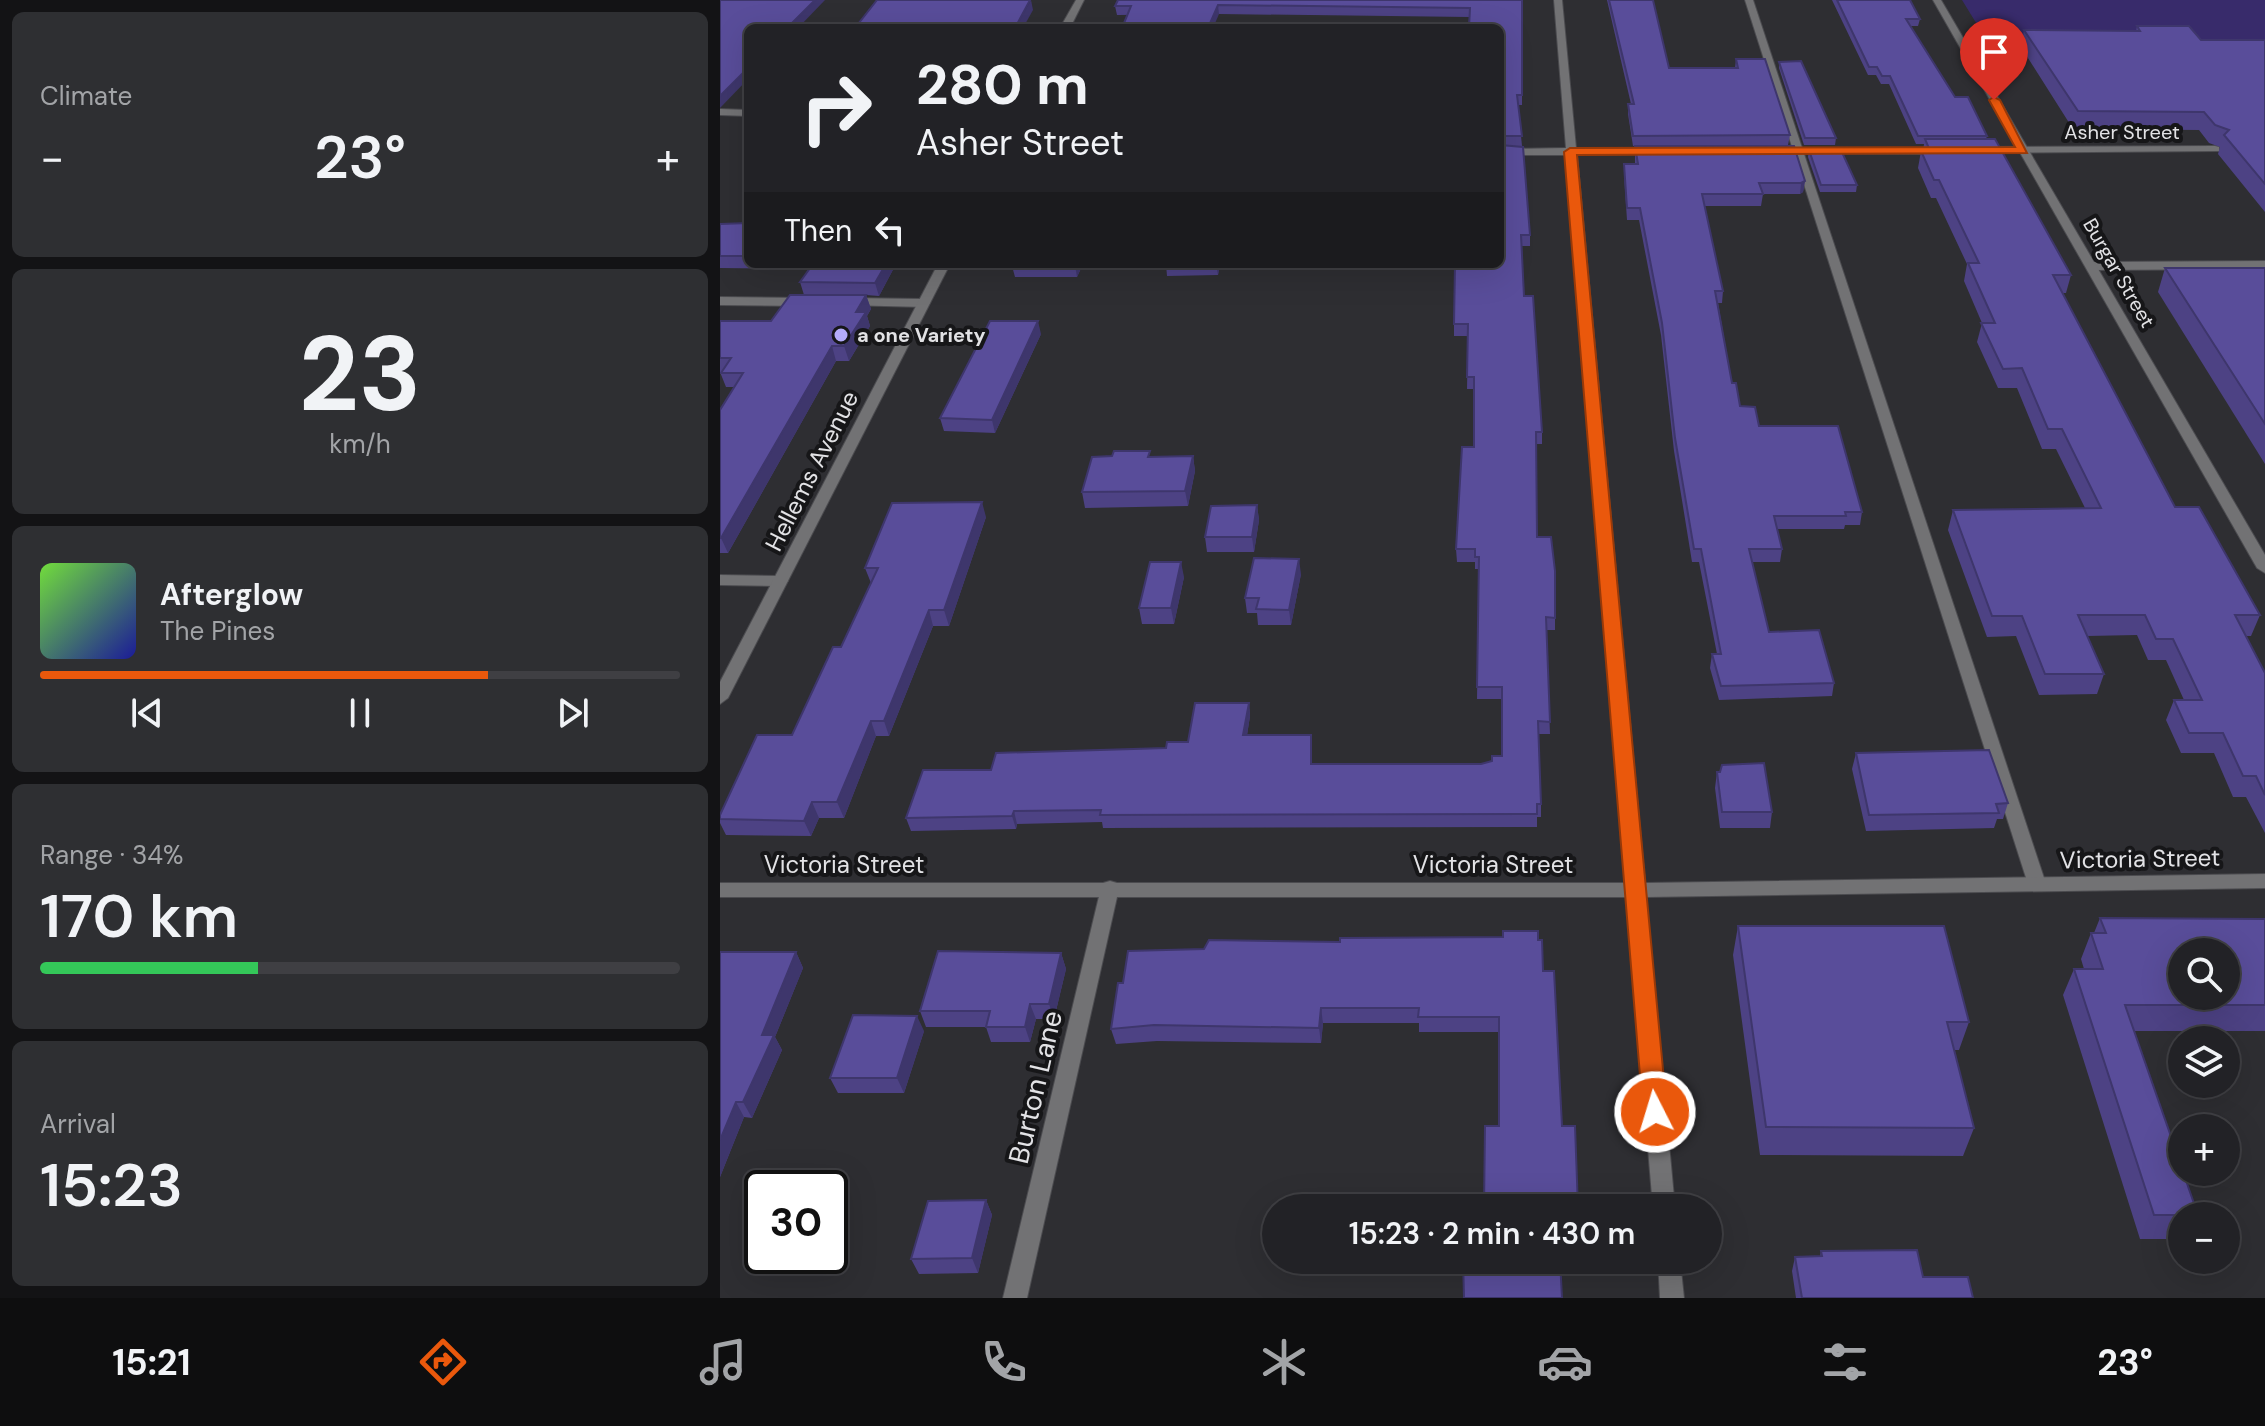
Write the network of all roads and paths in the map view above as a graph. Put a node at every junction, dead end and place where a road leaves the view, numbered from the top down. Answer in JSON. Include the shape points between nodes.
{"nodes":[{"id":1,"x":1080,"y":0,"type":"edge"},
{"id":2,"x":1558,"y":0,"type":"edge"},
{"id":3,"x":1749,"y":0,"type":"edge"},
{"id":4,"x":1937,"y":0,"type":"edge"},
{"id":5,"x":1067,"y":24,"type":"edge"},
{"id":6,"x":720,"y":112,"type":"edge"},
{"id":7,"x":744,"y":113,"type":"edge"},
{"id":8,"x":2215,"y":149,"type":"edge"},
{"id":9,"x":1959,"y":150,"type":"edge"},
{"id":10,"x":1975,"y":150,"type":"edge"},
{"id":11,"x":2023,"y":150,"type":"junction"},
{"id":12,"x":1663,"y":151,"type":"edge"},
{"id":13,"x":1755,"y":151,"type":"edge"},
{"id":14,"x":1801,"y":151,"type":"junction"},
{"id":15,"x":1504,"y":152,"type":"edge"},
{"id":16,"x":1570,"y":152,"type":"junction"},
{"id":17,"x":2265,"y":265,"type":"edge"},
{"id":18,"x":2093,"y":266,"type":"junction"},
{"id":19,"x":942,"y":268,"type":"edge"},
{"id":20,"x":720,"y":301,"type":"edge"},
{"id":21,"x":814,"y":302,"type":"edge"},
{"id":22,"x":830,"y":302,"type":"edge"},
{"id":23,"x":924,"y":303,"type":"junction"},
{"id":24,"x":2265,"y":568,"type":"edge"},
{"id":25,"x":720,"y":580,"type":"edge"},
{"id":26,"x":780,"y":581,"type":"junction"},
{"id":27,"x":720,"y":698,"type":"edge"},
{"id":28,"x":2265,"y":881,"type":"edge"},
{"id":29,"x":2037,"y":884,"type":"junction"},
{"id":30,"x":1110,"y":888,"type":"junction"},
{"id":31,"x":720,"y":890,"type":"edge"},
{"id":32,"x":1634,"y":890,"type":"junction"},
{"id":33,"x":1663,"y":1194,"type":"edge"},
{"id":34,"x":1670,"y":1274,"type":"edge"},
{"id":35,"x":1015,"y":1298,"type":"edge"},
{"id":36,"x":1672,"y":1298,"type":"edge"}],
"edges":[{"from":1,"to":5,"type":"street"},
{"from":2,"to":16,"type":"street"},
{"from":3,"to":14,"type":"street"},
{"from":4,"to":11,"type":"street","name":"Burgar Street"},
{"from":6,"to":7,"type":"street"},
{"from":8,"to":11,"type":"street","name":"Asher Street"},
{"from":9,"to":14,"type":"street"},
{"from":10,"to":11,"type":"street","name":"Asher Street"},
{"from":11,"to":18,"type":"street","name":"Burgar Street"},
{"from":12,"to":16,"type":"street"},
{"from":13,"to":14,"type":"street"},
{"from":14,"to":29,"type":"street"},
{"from":15,"to":16,"type":"street"},
{"from":16,"to":32,"type":"street"},
{"from":17,"to":18,"type":"street"},
{"from":18,"to":24,"type":"street","name":"Burgar Street"},
{"from":19,"to":23,"type":"street","name":"Hellems Avenue"},
{"from":20,"to":21,"type":"street"},
{"from":22,"to":23,"type":"street"},
{"from":23,"to":26,"type":"street","name":"Hellems Avenue"},
{"from":25,"to":26,"type":"street"},
{"from":26,"to":27,"type":"street","name":"Hellems Avenue"},
{"from":28,"to":29,"type":"street","name":"Victoria Street"},
{"from":29,"to":32,"type":"street","name":"Victoria Street"},
{"from":30,"to":31,"type":"street","name":"Victoria Street"},
{"from":30,"to":32,"type":"street","name":"Victoria Street"},
{"from":30,"to":35,"type":"street","name":"Burton Lane"},
{"from":32,"to":33,"type":"street"},
{"from":34,"to":36,"type":"street"}]}
